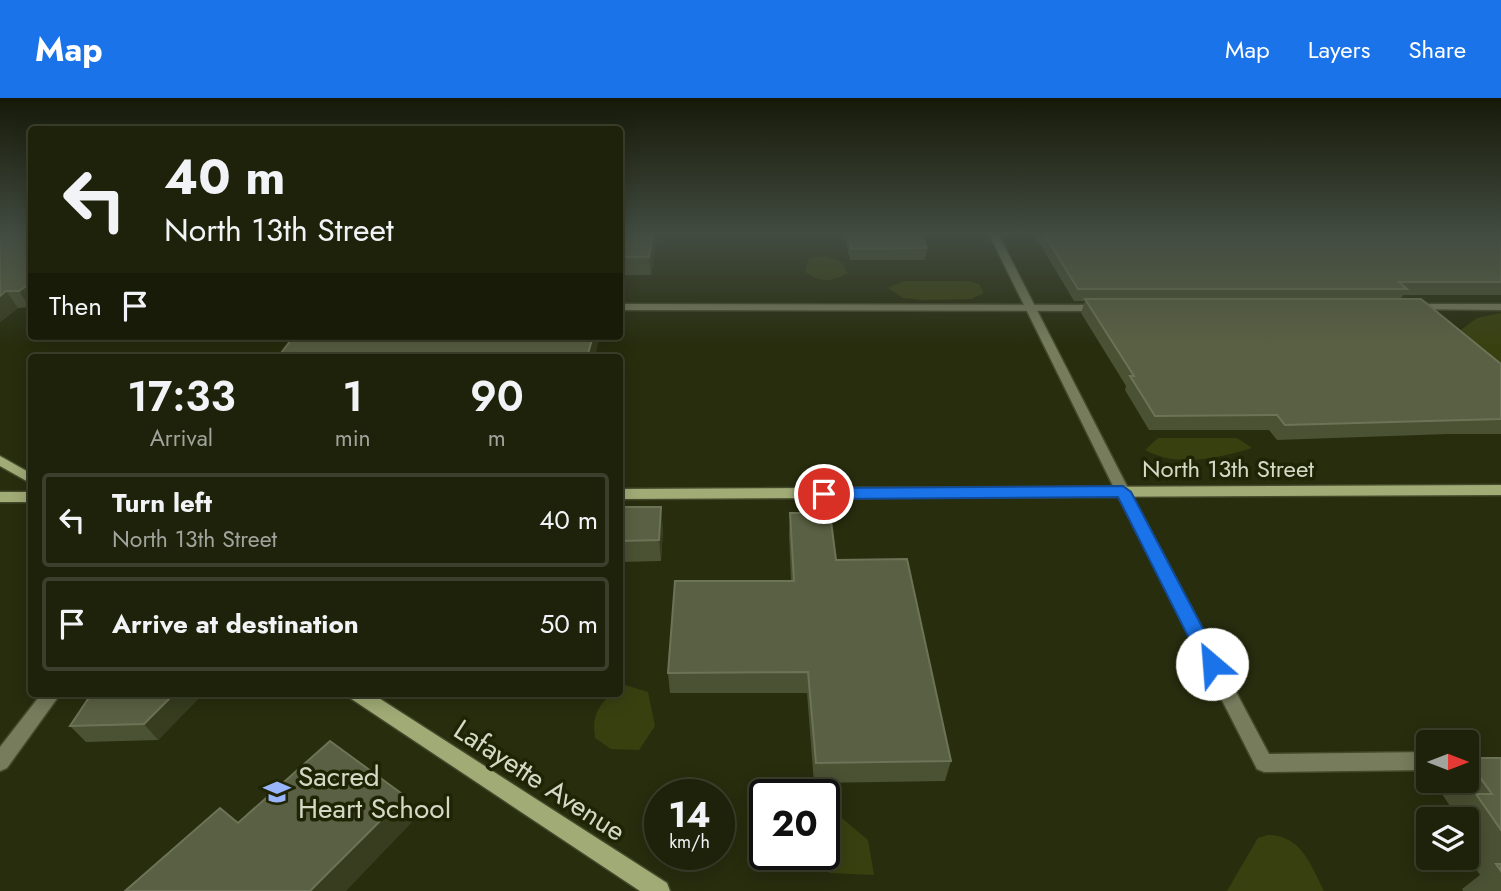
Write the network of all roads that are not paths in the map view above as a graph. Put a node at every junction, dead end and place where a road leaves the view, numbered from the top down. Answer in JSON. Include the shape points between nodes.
{"nodes":[{"id":1,"x":1012,"y":271,"type":"edge"},
{"id":2,"x":623,"y":307,"type":"edge"},
{"id":3,"x":1394,"y":307,"type":"edge"},
{"id":4,"x":1501,"y":307,"type":"edge"},
{"id":5,"x":1030,"y":308,"type":"junction"},
{"id":6,"x":1111,"y":308,"type":"edge"},
{"id":7,"x":0,"y":460,"type":"edge"},
{"id":8,"x":28,"y":478,"type":"edge"},
{"id":9,"x":1501,"y":490,"type":"edge"},
{"id":10,"x":1123,"y":492,"type":"junction"},
{"id":11,"x":623,"y":494,"type":"edge"},
{"id":12,"x":0,"y":497,"type":"edge"},
{"id":13,"x":28,"y":497,"type":"edge"},
{"id":14,"x":49,"y":697,"type":"edge"},
{"id":15,"x":362,"y":697,"type":"edge"},
{"id":16,"x":1416,"y":761,"type":"edge"},
{"id":17,"x":0,"y":762,"type":"edge"},
{"id":18,"x":659,"y":891,"type":"edge"}],
"edges":[{"from":1,"to":5,"type":"street"},
{"from":2,"to":5,"type":"street"},
{"from":3,"to":4,"type":"street"},
{"from":5,"to":6,"type":"street"},
{"from":5,"to":10,"type":"street"},
{"from":7,"to":8,"type":"street"},
{"from":9,"to":10,"type":"street","name":"North 13th Street"},
{"from":10,"to":11,"type":"street","name":"North 13th Street"},
{"from":10,"to":16,"type":"street","via":[[1264,763]]},
{"from":12,"to":13,"type":"street"},
{"from":14,"to":17,"type":"street"},
{"from":15,"to":18,"type":"street","name":"Lafayette Avenue"}]}
